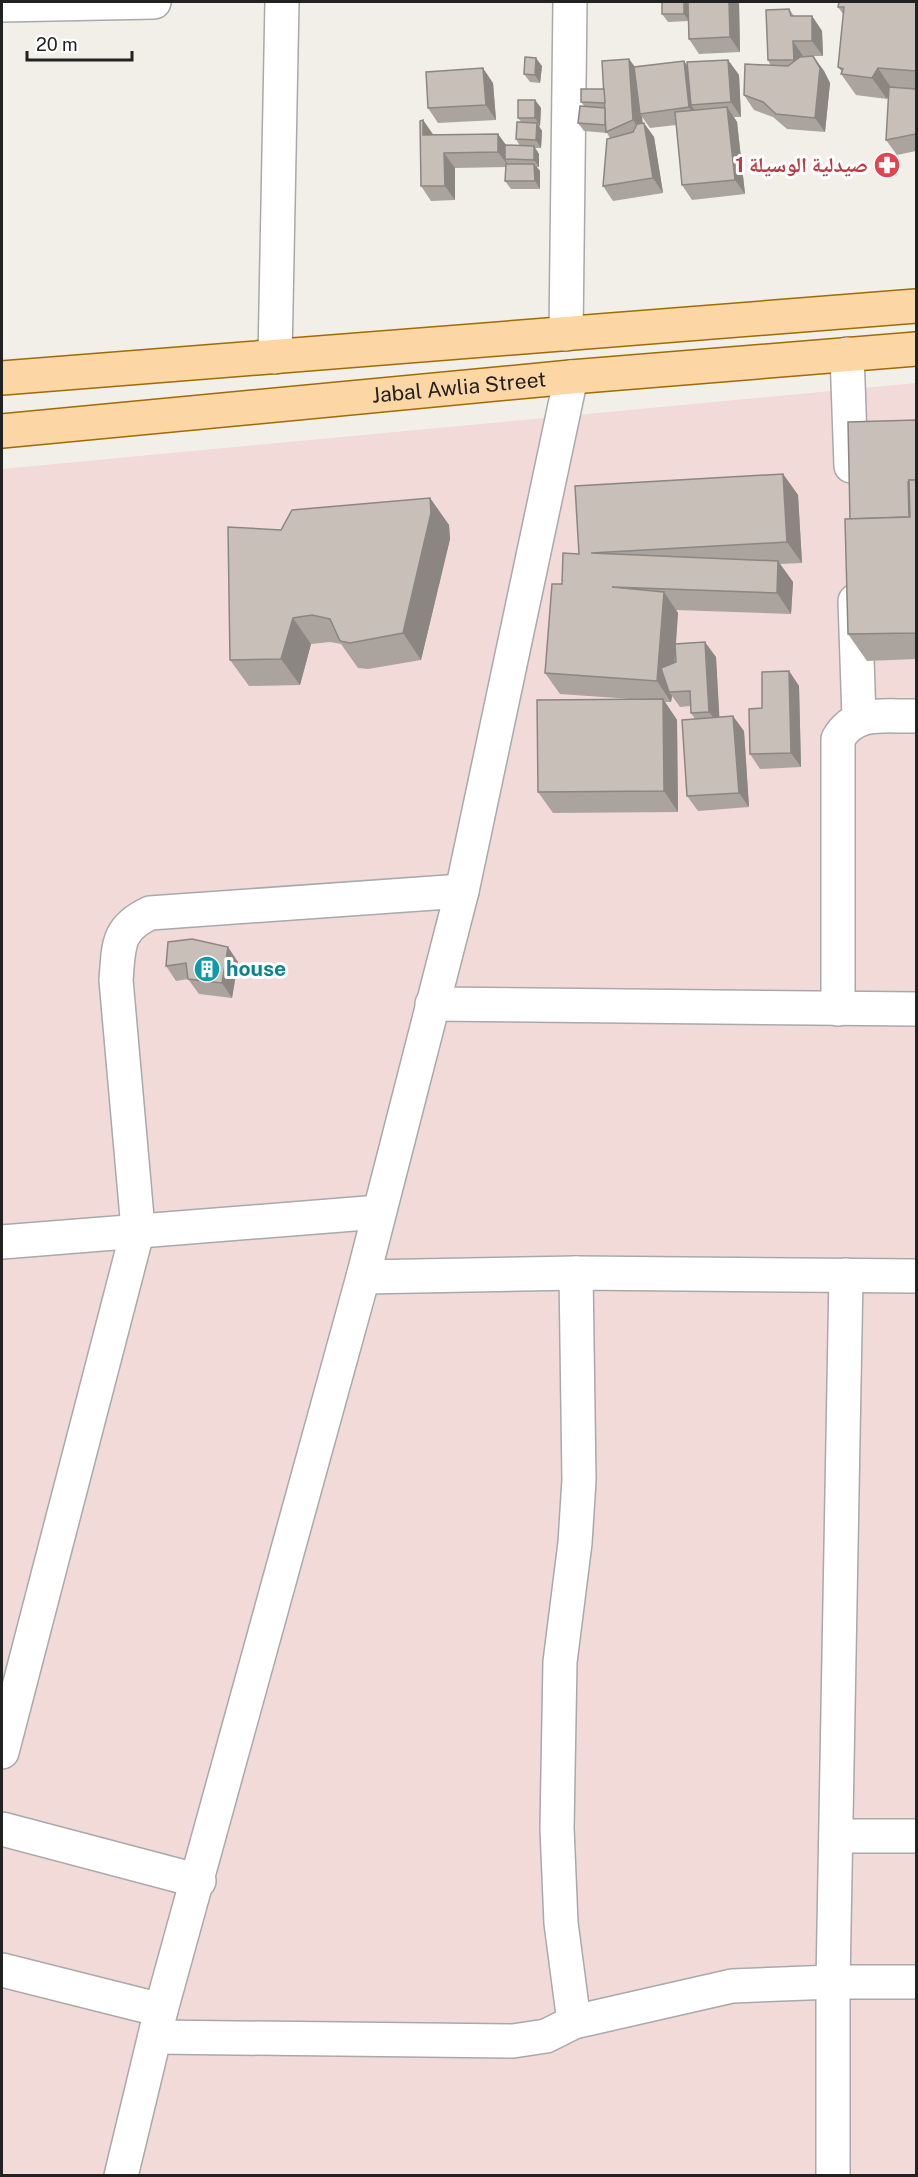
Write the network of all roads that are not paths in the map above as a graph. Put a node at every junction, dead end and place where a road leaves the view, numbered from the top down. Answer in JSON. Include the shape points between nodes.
{"nodes":[{"id":1,"x":154,"y":2,"type":"edge"},
{"id":2,"x":282,"y":2,"type":"edge"},
{"id":3,"x":570,"y":2,"type":"edge"},
{"id":4,"x":2,"y":4,"type":"edge"},
{"id":5,"x":916,"y":306,"type":"edge"},
{"id":6,"x":566,"y":334,"type":"junction"},
{"id":7,"x":916,"y":349,"type":"edge"},
{"id":8,"x":847,"y":354,"type":"junction"},
{"id":9,"x":275,"y":357,"type":"junction"},
{"id":10,"x":571,"y":377,"type":"junction"},
{"id":11,"x":2,"y":378,"type":"edge"},
{"id":12,"x":2,"y":431,"type":"edge"},
{"id":13,"x":852,"y":495,"type":"edge"},
{"id":14,"x":854,"y":565,"type":"edge"},
{"id":15,"x":916,"y":716,"type":"edge"},
{"id":16,"x":859,"y":718,"type":"junction"},
{"id":17,"x":462,"y":891,"type":"junction"},
{"id":18,"x":432,"y":1004,"type":"junction"},
{"id":19,"x":838,"y":1009,"type":"junction"},
{"id":20,"x":916,"y":1009,"type":"edge"},
{"id":21,"x":379,"y":1212,"type":"junction"},
{"id":22,"x":138,"y":1230,"type":"junction"},
{"id":23,"x":2,"y":1242,"type":"edge"},
{"id":24,"x":576,"y":1273,"type":"junction"},
{"id":25,"x":846,"y":1275,"type":"junction"},
{"id":26,"x":916,"y":1276,"type":"edge"},
{"id":27,"x":363,"y":1278,"type":"junction"},
{"id":28,"x":2,"y":1752,"type":"edge"},
{"id":29,"x":2,"y":1828,"type":"edge"},
{"id":30,"x":836,"y":1836,"type":"junction"},
{"id":31,"x":916,"y":1836,"type":"edge"},
{"id":32,"x":199,"y":1881,"type":"junction"},
{"id":33,"x":2,"y":1970,"type":"edge"},
{"id":34,"x":833,"y":1982,"type":"junction"},
{"id":35,"x":916,"y":1982,"type":"edge"},
{"id":36,"x":574,"y":2022,"type":"junction"},
{"id":37,"x":158,"y":2024,"type":"junction"},
{"id":38,"x":121,"y":2175,"type":"edge"},
{"id":39,"x":833,"y":2175,"type":"edge"}],
"edges":[{"from":1,"to":4,"type":"street"},
{"from":2,"to":9,"type":"street"},
{"from":3,"to":6,"type":"street"},
{"from":5,"to":6,"type":"main road"},
{"from":6,"to":9,"type":"main road"},
{"from":7,"to":8,"type":"main road","name":"Jabal Awlia Street"},
{"from":8,"to":10,"type":"main road","name":"Jabal Awlia Street"},
{"from":8,"to":13,"type":"street"},
{"from":9,"to":11,"type":"main road"},
{"from":10,"to":12,"type":"main road","name":"Jabal Awlia Street"},
{"from":10,"to":17,"type":"street"},
{"from":14,"to":16,"type":"street"},
{"from":15,"to":16,"type":"street"},
{"from":16,"to":19,"type":"street","via":[[846,725],[838,739]]},
{"from":17,"to":18,"type":"street"},
{"from":17,"to":22,"type":"street","via":[[150,913],[130,922],[119,945],[117,980]]},
{"from":18,"to":19,"type":"street"},
{"from":18,"to":21,"type":"street"},
{"from":19,"to":20,"type":"street"},
{"from":21,"to":22,"type":"street"},
{"from":21,"to":27,"type":"street"},
{"from":22,"to":23,"type":"street"},
{"from":22,"to":28,"type":"street"},
{"from":24,"to":25,"type":"street"},
{"from":24,"to":27,"type":"street"},
{"from":24,"to":36,"type":"street","via":[[579,1480],[560,1662],[556,1828],[561,1923]]},
{"from":25,"to":26,"type":"street"},
{"from":25,"to":30,"type":"street"},
{"from":27,"to":32,"type":"street"},
{"from":29,"to":32,"type":"street"},
{"from":30,"to":31,"type":"street"},
{"from":30,"to":34,"type":"street"},
{"from":32,"to":37,"type":"street"},
{"from":33,"to":37,"type":"street"},
{"from":34,"to":35,"type":"street"},
{"from":34,"to":36,"type":"street","via":[[732,1986]]},
{"from":34,"to":39,"type":"street"},
{"from":36,"to":37,"type":"street","via":[[546,2036],[513,2041]]},
{"from":37,"to":38,"type":"street"}]}
